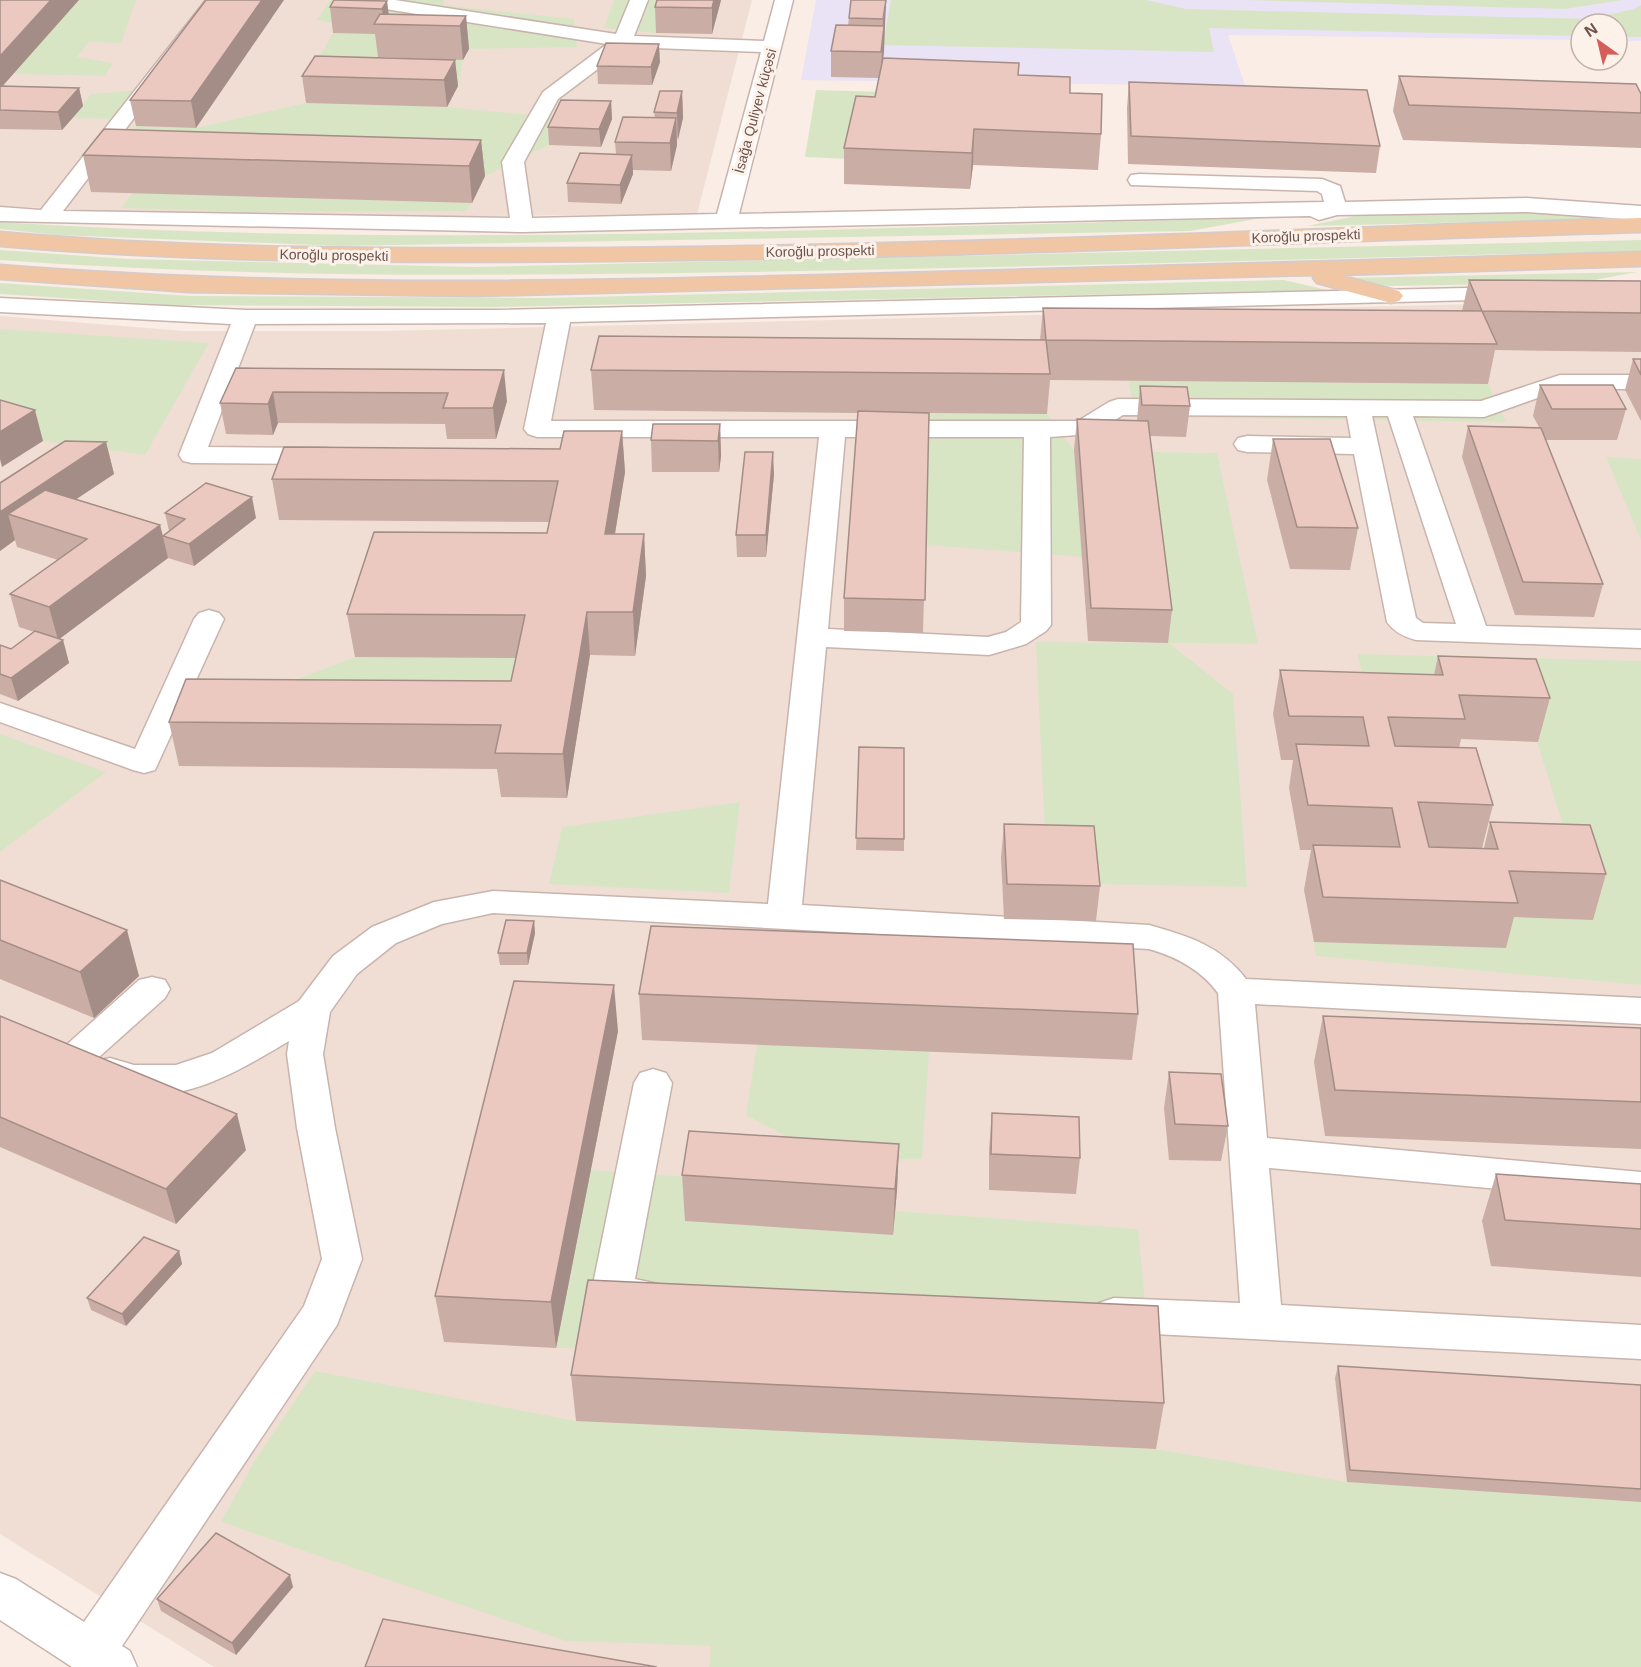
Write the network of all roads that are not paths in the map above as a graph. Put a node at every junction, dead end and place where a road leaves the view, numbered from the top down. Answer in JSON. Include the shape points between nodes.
{"nodes":[{"id":1,"x":215,"y":0,"type":"edge"},
{"id":2,"x":360,"y":0,"type":"edge"},
{"id":3,"x":639,"y":0,"type":"edge"},
{"id":4,"x":784,"y":0,"type":"edge"},
{"id":5,"x":623,"y":41,"type":"junction"},
{"id":6,"x":773,"y":47,"type":"junction"},
{"id":7,"x":99,"y":151,"type":"junction"},
{"id":8,"x":123,"y":152,"type":"edge"},
{"id":9,"x":489,"y":162,"type":"dead end"},
{"id":10,"x":513,"y":162,"type":"junction"},
{"id":11,"x":1138,"y":180,"type":"dead end"},
{"id":12,"x":1336,"y":209,"type":"junction"},
{"id":13,"x":1641,"y":213,"type":"edge"},
{"id":14,"x":0,"y":214,"type":"edge"},
{"id":15,"x":47,"y":217,"type":"junction"},
{"id":16,"x":726,"y":222,"type":"junction"},
{"id":17,"x":522,"y":225,"type":"junction"},
{"id":18,"x":1641,"y":225,"type":"edge"},
{"id":19,"x":0,"y":239,"type":"edge"},
{"id":20,"x":1204,"y":239,"type":"junction"},
{"id":21,"x":1641,"y":259,"type":"edge"},
{"id":22,"x":1291,"y":269,"type":"junction"},
{"id":23,"x":0,"y":272,"type":"edge"},
{"id":24,"x":1532,"y":293,"type":"edge"},
{"id":25,"x":1391,"y":296,"type":"junction"},
{"id":26,"x":0,"y":305,"type":"edge"},
{"id":27,"x":560,"y":315,"type":"junction"},
{"id":28,"x":246,"y":317,"type":"junction"},
{"id":29,"x":1641,"y":382,"type":"edge"},
{"id":30,"x":1358,"y":409,"type":"junction"},
{"id":31,"x":1398,"y":409,"type":"junction"},
{"id":32,"x":537,"y":429,"type":"junction"},
{"id":33,"x":833,"y":430,"type":"junction"},
{"id":34,"x":1037,"y":430,"type":"junction"},
{"id":35,"x":1247,"y":444,"type":"dead end"},
{"id":36,"x":1366,"y":446,"type":"junction"},
{"id":37,"x":355,"y":456,"type":"edge"},
{"id":38,"x":530,"y":457,"type":"edge"},
{"id":39,"x":209,"y":618,"type":"dead end"},
{"id":40,"x":1474,"y":634,"type":"junction"},
{"id":41,"x":813,"y":637,"type":"junction"},
{"id":42,"x":1641,"y":639,"type":"edge"},
{"id":43,"x":0,"y":712,"type":"edge"},
{"id":44,"x":784,"y":916,"type":"junction"},
{"id":45,"x":152,"y":989,"type":"dead end"},
{"id":46,"x":1236,"y":991,"type":"junction"},
{"id":47,"x":312,"y":1010,"type":"junction"},
{"id":48,"x":1641,"y":1011,"type":"edge"},
{"id":49,"x":43,"y":1044,"type":"edge"},
{"id":50,"x":76,"y":1057,"type":"junction"},
{"id":51,"x":653,"y":1083,"type":"dead end"},
{"id":52,"x":1248,"y":1151,"type":"junction"},
{"id":53,"x":1641,"y":1187,"type":"edge"},
{"id":54,"x":671,"y":1297,"type":"edge"},
{"id":55,"x":1084,"y":1313,"type":"edge"},
{"id":56,"x":1262,"y":1320,"type":"junction"},
{"id":57,"x":1641,"y":1342,"type":"edge"},
{"id":58,"x":0,"y":1594,"type":"edge"},
{"id":59,"x":101,"y":1660,"type":"edge"}],
"edges":[{"from":1,"to":7,"type":"street"},
{"from":2,"to":5,"type":"street"},
{"from":3,"to":5,"type":"street"},
{"from":4,"to":6,"type":"street","name":"İsağa Quliyev küçəsi"},
{"from":5,"to":6,"type":"street"},
{"from":5,"to":10,"type":"street","via":[[550,96]]},
{"from":6,"to":16,"type":"street","name":"İsağa Quliyev küçəsi"},
{"from":7,"to":8,"type":"street"},
{"from":7,"to":15,"type":"street"},
{"from":9,"to":10,"type":"street"},
{"from":10,"to":17,"type":"street"},
{"from":11,"to":12,"type":"street","via":[[1322,185],[1332,191]]},
{"from":12,"to":13,"type":"street","via":[[1527,205]]},
{"from":12,"to":16,"type":"street"},
{"from":12,"to":20,"type":"street"},
{"from":14,"to":15,"type":"street"},
{"from":15,"to":17,"type":"street"},
{"from":16,"to":17,"type":"street"},
{"from":18,"to":20,"type":"main road","name":"Koroğlu prospekti"},
{"from":19,"to":20,"type":"main road","name":"Koroğlu prospekti","via":[[213,253],[336,256],[652,255]]},
{"from":21,"to":22,"type":"main road","name":"Koroğlu prospekti"},
{"from":22,"to":23,"type":"main road","name":"Koroğlu prospekti","via":[[515,290],[291,288]]},
{"from":22,"to":25,"type":"main road"},
{"from":24,"to":25,"type":"street"},
{"from":25,"to":27,"type":"street"},
{"from":26,"to":28,"type":"street"},
{"from":27,"to":28,"type":"street"},
{"from":27,"to":32,"type":"street"},
{"from":28,"to":37,"type":"street","via":[[192,455]]},
{"from":29,"to":31,"type":"street","via":[[1560,382],[1484,409]]},
{"from":30,"to":31,"type":"street"},
{"from":30,"to":34,"type":"street","via":[[1118,407],[1083,429]]},
{"from":30,"to":36,"type":"street"},
{"from":31,"to":40,"type":"street"},
{"from":32,"to":33,"type":"street"},
{"from":32,"to":38,"type":"street"},
{"from":33,"to":34,"type":"street"},
{"from":33,"to":41,"type":"street"},
{"from":34,"to":41,"type":"street","via":[[1036,625],[1016,638],[989,646]]},
{"from":35,"to":36,"type":"street"},
{"from":36,"to":40,"type":"street","via":[[1402,622],[1416,631]]},
{"from":39,"to":43,"type":"street","via":[[144,764]]},
{"from":40,"to":42,"type":"street"},
{"from":41,"to":44,"type":"street"},
{"from":44,"to":46,"type":"street","via":[[1149,937],[1185,946],[1221,970]]},
{"from":44,"to":47,"type":"street","via":[[493,902],[434,914],[384,935],[345,965]]},
{"from":45,"to":50,"type":"street"},
{"from":46,"to":48,"type":"street"},
{"from":46,"to":52,"type":"street"},
{"from":47,"to":50,"type":"street","via":[[225,1062],[178,1079],[131,1079]]},
{"from":47,"to":59,"type":"street","via":[[305,1054],[342,1259],[322,1313]]},
{"from":49,"to":50,"type":"street"},
{"from":51,"to":54,"type":"street","via":[[612,1294]]},
{"from":52,"to":53,"type":"street"},
{"from":52,"to":56,"type":"street"},
{"from":55,"to":56,"type":"street"},
{"from":56,"to":57,"type":"street"},
{"from":58,"to":59,"type":"street"}]}
